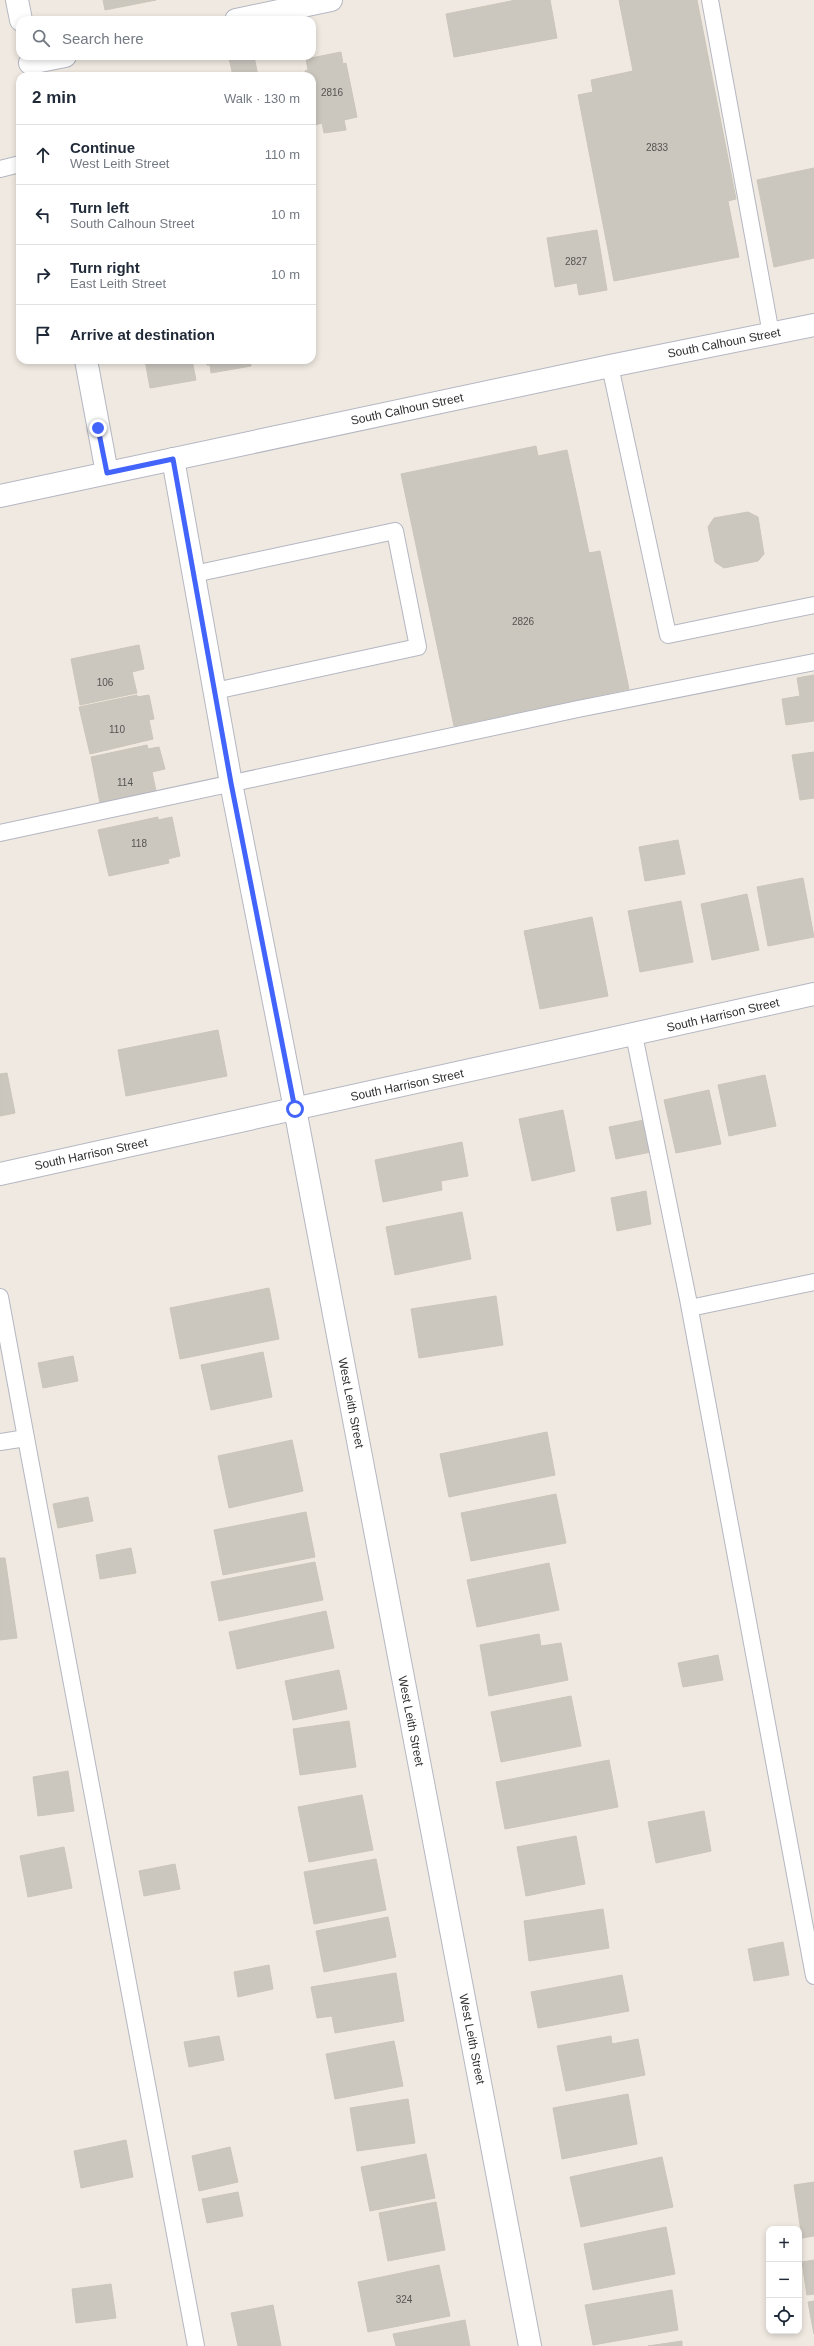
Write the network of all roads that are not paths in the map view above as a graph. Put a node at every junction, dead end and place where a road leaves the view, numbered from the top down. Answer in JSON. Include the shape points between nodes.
{"nodes":[{"id":1,"x":17,"y":0,"type":"edge"},
{"id":2,"x":331,"y":0,"type":"edge"},
{"id":3,"x":710,"y":0,"type":"edge"},
{"id":4,"x":20,"y":16,"type":"edge"},
{"id":5,"x":255,"y":16,"type":"edge"},
{"id":6,"x":49,"y":60,"type":"edge"},
{"id":7,"x":30,"y":65,"type":"edge"},
{"id":8,"x":16,"y":165,"type":"edge"},
{"id":9,"x":0,"y":169,"type":"edge"},
{"id":10,"x":814,"y":325,"type":"edge"},
{"id":11,"x":771,"y":334,"type":"junction"},
{"id":12,"x":87,"y":364,"type":"edge"},
{"id":13,"x":610,"y":366,"type":"junction"},
{"id":14,"x":173,"y":459,"type":"junction"},
{"id":15,"x":107,"y":473,"type":"junction"},
{"id":16,"x":0,"y":496,"type":"edge"},
{"id":17,"x":194,"y":574,"type":"junction"},
{"id":18,"x":814,"y":605,"type":"edge"},
{"id":19,"x":814,"y":662,"type":"edge"},
{"id":20,"x":215,"y":691,"type":"junction"},
{"id":21,"x":231,"y":783,"type":"junction"},
{"id":22,"x":0,"y":833,"type":"edge"},
{"id":23,"x":814,"y":994,"type":"edge"},
{"id":24,"x":634,"y":1035,"type":"junction"},
{"id":25,"x":295,"y":1109,"type":"junction"},
{"id":26,"x":0,"y":1174,"type":"edge"},
{"id":27,"x":814,"y":1282,"type":"edge"},
{"id":28,"x":0,"y":1297,"type":"edge"},
{"id":29,"x":690,"y":1308,"type":"junction"},
{"id":30,"x":26,"y":1438,"type":"junction"},
{"id":31,"x":0,"y":1442,"type":"edge"},
{"id":32,"x":814,"y":1976,"type":"edge"},
{"id":33,"x":196,"y":2346,"type":"edge"},
{"id":34,"x":530,"y":2346,"type":"edge"}],
"edges":[{"from":1,"to":4,"type":"street"},
{"from":2,"to":5,"type":"street"},
{"from":3,"to":11,"type":"lane"},
{"from":6,"to":7,"type":"street"},
{"from":8,"to":9,"type":"lane"},
{"from":10,"to":11,"type":"street","name":"South Calhoun Street"},
{"from":11,"to":13,"type":"street","name":"South Calhoun Street"},
{"from":12,"to":15,"type":"street"},
{"from":13,"to":14,"type":"street","name":"South Calhoun Street"},
{"from":13,"to":18,"type":"lane","via":[[668,635]]},
{"from":14,"to":15,"type":"street","name":"South Calhoun Street"},
{"from":14,"to":17,"type":"street","name":"West Leith Street"},
{"from":15,"to":16,"type":"street","name":"South Calhoun Street"},
{"from":17,"to":20,"type":"street","name":"West Leith Street"},
{"from":17,"to":20,"type":"lane","via":[[395,531],[418,647]]},
{"from":19,"to":21,"type":"lane"},
{"from":20,"to":21,"type":"street","name":"West Leith Street"},
{"from":21,"to":22,"type":"lane"},
{"from":21,"to":25,"type":"street","name":"West Leith Street"},
{"from":23,"to":24,"type":"street","name":"South Harrison Street"},
{"from":24,"to":25,"type":"street","name":"South Harrison Street"},
{"from":24,"to":29,"type":"lane"},
{"from":25,"to":26,"type":"street","name":"South Harrison Street"},
{"from":25,"to":34,"type":"street","name":"West Leith Street"},
{"from":27,"to":29,"type":"lane"},
{"from":28,"to":30,"type":"lane"},
{"from":29,"to":32,"type":"lane"},
{"from":30,"to":31,"type":"lane"},
{"from":30,"to":33,"type":"lane"}]}
